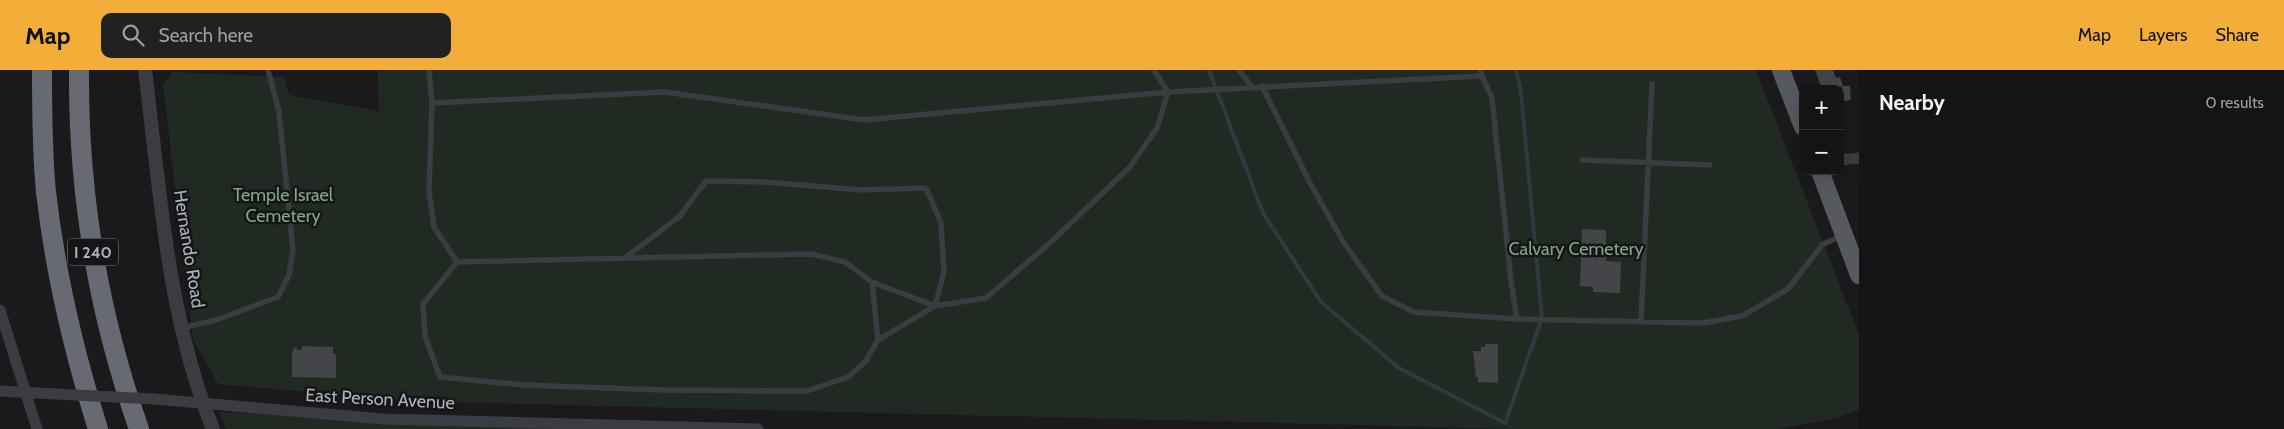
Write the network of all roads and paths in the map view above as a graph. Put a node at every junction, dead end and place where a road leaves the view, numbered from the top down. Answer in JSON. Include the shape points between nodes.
{"nodes":[{"id":1,"x":42,"y":70,"type":"edge"},
{"id":2,"x":79,"y":70,"type":"edge"},
{"id":3,"x":145,"y":70,"type":"edge"},
{"id":4,"x":268,"y":70,"type":"edge"},
{"id":5,"x":429,"y":70,"type":"edge"},
{"id":6,"x":1154,"y":70,"type":"edge"},
{"id":7,"x":1239,"y":70,"type":"edge"},
{"id":8,"x":1781,"y":70,"type":"edge"},
{"id":9,"x":1481,"y":73,"type":"edge"},
{"id":10,"x":1652,"y":84,"type":"dead end"},
{"id":11,"x":1251,"y":86,"type":"junction"},
{"id":12,"x":1262,"y":86,"type":"junction"},
{"id":13,"x":1168,"y":92,"type":"junction"},
{"id":14,"x":432,"y":103,"type":"junction"},
{"id":15,"x":1799,"y":117,"type":"edge"},
{"id":16,"x":1859,"y":158,"type":"edge"},
{"id":17,"x":1582,"y":160,"type":"dead end"},
{"id":18,"x":1844,"y":160,"type":"edge"},
{"id":19,"x":1649,"y":162,"type":"junction"},
{"id":20,"x":1710,"y":165,"type":"dead end"},
{"id":21,"x":1822,"y":175,"type":"edge"},
{"id":22,"x":1844,"y":235,"type":"junction"},
{"id":23,"x":625,"y":258,"type":"junction"},
{"id":24,"x":456,"y":262,"type":"junction"},
{"id":25,"x":1859,"y":275,"type":"edge"},
{"id":26,"x":872,"y":282,"type":"junction"},
{"id":27,"x":936,"y":306,"type":"junction"},
{"id":28,"x":0,"y":310,"type":"edge"},
{"id":29,"x":1517,"y":318,"type":"junction"},
{"id":30,"x":1641,"y":322,"type":"junction"},
{"id":31,"x":182,"y":328,"type":"junction"},
{"id":32,"x":878,"y":340,"type":"junction"},
{"id":33,"x":0,"y":391,"type":"edge"},
{"id":34,"x":24,"y":392,"type":"junction"},
{"id":35,"x":203,"y":403,"type":"junction"},
{"id":36,"x":37,"y":429,"type":"edge"},
{"id":37,"x":98,"y":429,"type":"edge"},
{"id":38,"x":138,"y":429,"type":"edge"},
{"id":39,"x":213,"y":429,"type":"edge"},
{"id":40,"x":758,"y":429,"type":"edge"}],
"edges":[{"from":1,"to":37,"type":"highway","number":"I 240","via":[[46,189],[52,234],[69,322]]},
{"from":2,"to":38,"type":"highway","number":"I 240","via":[[86,213],[104,314]]},
{"from":3,"to":31,"type":"street","name":"Hernando Road","via":[[171,273]]},
{"from":4,"to":31,"type":"lane","via":[[279,112],[293,250],[289,276],[278,297],[216,320]]},
{"from":5,"to":14,"type":"lane"},
{"from":6,"to":13,"type":"lane"},
{"from":7,"to":11,"type":"lane"},
{"from":8,"to":15,"type":"main road"},
{"from":9,"to":12,"type":"lane"},
{"from":9,"to":29,"type":"lane","via":[[1492,98]]},
{"from":10,"to":19,"type":"lane"},
{"from":11,"to":12,"type":"lane"},
{"from":11,"to":13,"type":"lane"},
{"from":12,"to":29,"type":"lane","via":[[1344,243],[1382,296],[1414,312]]},
{"from":13,"to":14,"type":"lane","via":[[864,120],[665,92]]},
{"from":13,"to":27,"type":"lane","via":[[1157,128],[1130,167],[1051,242],[986,298]]},
{"from":14,"to":24,"type":"lane","via":[[429,192],[434,227]]},
{"from":16,"to":18,"type":"street"},
{"from":17,"to":19,"type":"lane"},
{"from":19,"to":20,"type":"lane"},
{"from":19,"to":30,"type":"lane"},
{"from":21,"to":22,"type":"main road"},
{"from":22,"to":25,"type":"main road"},
{"from":22,"to":30,"type":"lane","via":[[1823,244],[1788,289],[1742,316],[1703,323]]},
{"from":23,"to":24,"type":"lane"},
{"from":23,"to":26,"type":"lane","via":[[811,254],[845,262]]},
{"from":23,"to":27,"type":"lane","via":[[680,216],[706,181],[861,190],[926,188],[941,223],[944,272]]},
{"from":24,"to":32,"type":"lane","via":[[422,304],[425,336],[440,378],[523,385],[664,390],[807,391],[848,378],[865,362]]},
{"from":26,"to":27,"type":"lane"},
{"from":26,"to":32,"type":"lane"},
{"from":27,"to":32,"type":"lane"},
{"from":28,"to":34,"type":"street"},
{"from":29,"to":30,"type":"lane"},
{"from":31,"to":35,"type":"street","name":"Hernando Road"},
{"from":33,"to":34,"type":"street","name":"East Person Avenue"},
{"from":34,"to":35,"type":"street","name":"East Person Avenue","bridge":true},
{"from":34,"to":36,"type":"street"},
{"from":35,"to":39,"type":"street","name":"Hernando Road"},
{"from":35,"to":40,"type":"street","name":"East Person Avenue","via":[[384,419]]}]}
